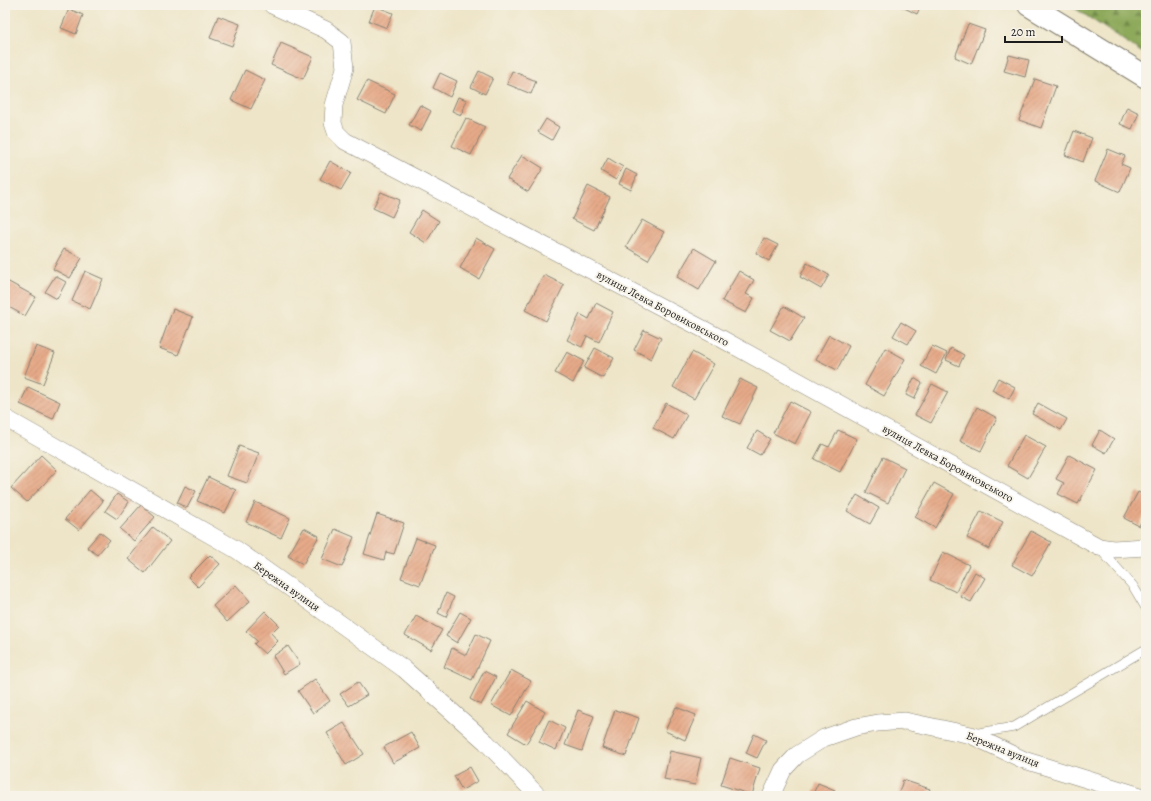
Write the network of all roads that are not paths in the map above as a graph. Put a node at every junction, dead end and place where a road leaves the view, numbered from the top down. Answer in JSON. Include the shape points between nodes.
{"nodes":[{"id":1,"x":272,"y":5,"type":"edge"},
{"id":2,"x":1029,"y":5,"type":"edge"},
{"id":3,"x":1146,"y":77,"type":"edge"},
{"id":4,"x":5,"y":418,"type":"edge"},
{"id":5,"x":1099,"y":547,"type":"junction"},
{"id":6,"x":1146,"y":547,"type":"edge"},
{"id":7,"x":1146,"y":608,"type":"edge"},
{"id":8,"x":1146,"y":649,"type":"edge"},
{"id":9,"x":971,"y":735,"type":"junction"},
{"id":10,"x":538,"y":796,"type":"edge"},
{"id":11,"x":772,"y":796,"type":"edge"},
{"id":12,"x":1141,"y":796,"type":"edge"}],
"edges":[{"from":1,"to":5,"type":"street","name":"вулиця Левка Боровиковського","via":[[326,30],[342,42],[345,68],[334,105],[333,123],[336,132],[345,141],[722,339]]},
{"from":2,"to":3,"type":"street"},
{"from":4,"to":10,"type":"street","name":"Бережна вулиця","via":[[244,555],[404,669],[486,742]]},
{"from":5,"to":6,"type":"street","name":"вулиця Левка Боровиковського"},
{"from":5,"to":7,"type":"lane","via":[[1133,586]]},
{"from":8,"to":9,"type":"lane","via":[[1014,727]]},
{"from":9,"to":11,"type":"street","name":"Бережна вулиця","via":[[905,721],[856,728],[824,738],[797,755],[784,770]]},
{"from":9,"to":12,"type":"street","name":"Бережна вулиця","via":[[1024,760]]}]}
